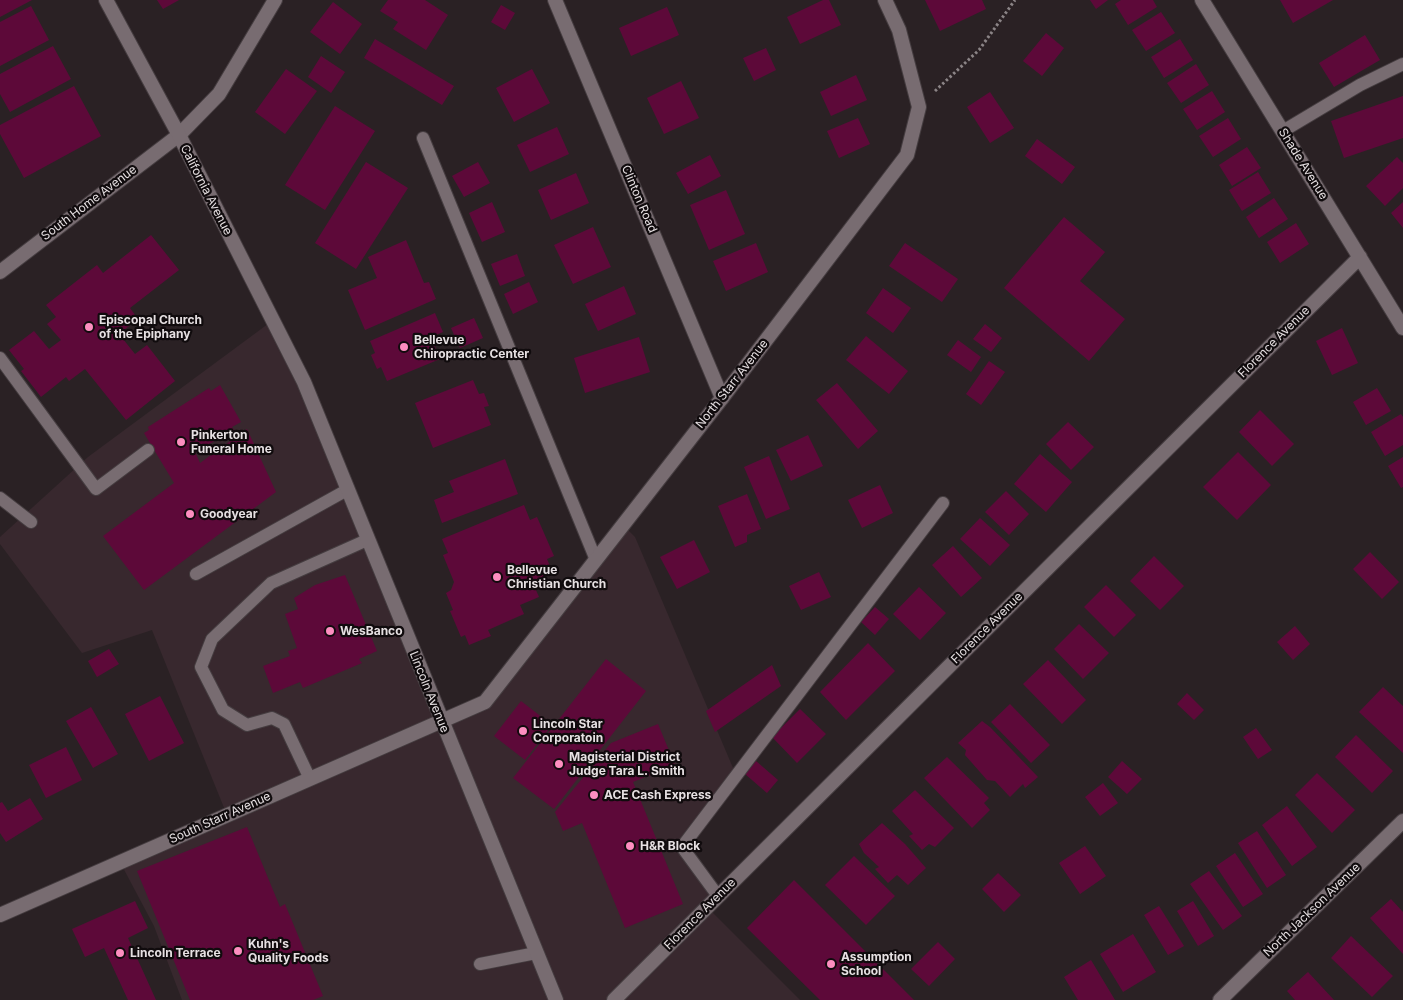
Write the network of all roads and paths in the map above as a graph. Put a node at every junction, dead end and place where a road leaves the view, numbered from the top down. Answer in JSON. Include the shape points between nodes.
{"nodes":[{"id":1,"x":106,"y":0,"type":"edge"},
{"id":2,"x":275,"y":0,"type":"edge"},
{"id":3,"x":556,"y":0,"type":"edge"},
{"id":4,"x":885,"y":0,"type":"edge"},
{"id":5,"x":1015,"y":0,"type":"edge"},
{"id":6,"x":1202,"y":0,"type":"edge"},
{"id":7,"x":1403,"y":64,"type":"edge"},
{"id":8,"x":938,"y":88,"type":"dead end"},
{"id":9,"x":1282,"y":131,"type":"junction"},
{"id":10,"x":179,"y":135,"type":"junction"},
{"id":11,"x":423,"y":138,"type":"dead end"},
{"id":12,"x":1360,"y":257,"type":"junction"},
{"id":13,"x":0,"y":272,"type":"edge"},
{"id":14,"x":1403,"y":328,"type":"edge"},
{"id":15,"x":0,"y":358,"type":"edge"},
{"id":16,"x":304,"y":382,"type":"joint"},
{"id":17,"x":722,"y":398,"type":"junction"},
{"id":18,"x":148,"y":450,"type":"dead end"},
{"id":19,"x":347,"y":490,"type":"junction"},
{"id":20,"x":0,"y":498,"type":"edge"},
{"id":21,"x":943,"y":503,"type":"dead end"},
{"id":22,"x":31,"y":522,"type":"dead end"},
{"id":23,"x":367,"y":540,"type":"junction"},
{"id":24,"x":596,"y":560,"type":"junction"},
{"id":25,"x":196,"y":574,"type":"dead end"},
{"id":26,"x":441,"y":722,"type":"junction"},
{"id":27,"x":310,"y":779,"type":"junction"},
{"id":28,"x":1403,"y":821,"type":"edge"},
{"id":29,"x":718,"y":896,"type":"junction"},
{"id":30,"x":0,"y":914,"type":"edge"},
{"id":31,"x":536,"y":953,"type":"junction"},
{"id":32,"x":480,"y":964,"type":"dead end"},
{"id":33,"x":556,"y":1000,"type":"edge"},
{"id":34,"x":614,"y":1000,"type":"edge"},
{"id":35,"x":1220,"y":1000,"type":"edge"}],
"edges":[{"from":1,"to":10,"type":"street","name":"California Avenue"},
{"from":2,"to":10,"type":"street","name":"South Home Avenue","via":[[219,94]]},
{"from":3,"to":17,"type":"street","name":"Clinton Road"},
{"from":4,"to":17,"type":"street","name":"North Starr Avenue","via":[[899,30],[919,107],[907,155]]},
{"from":5,"to":8,"type":"path","via":[[978,50]]},
{"from":6,"to":9,"type":"street","name":"Shade Avenue"},
{"from":7,"to":9,"type":"lane"},
{"from":9,"to":12,"type":"street","name":"Shade Avenue"},
{"from":10,"to":13,"type":"street","name":"South Home Avenue"},
{"from":10,"to":16,"type":"street","name":"California Avenue"},
{"from":11,"to":24,"type":"lane"},
{"from":12,"to":14,"type":"street","name":"Shade Avenue"},
{"from":12,"to":29,"type":"street","name":"Florence Avenue"},
{"from":15,"to":18,"type":"lane","via":[[96,489]]},
{"from":16,"to":19,"type":"street","name":"Lincoln Avenue"},
{"from":17,"to":24,"type":"street","name":"North Starr Avenue"},
{"from":19,"to":23,"type":"street","name":"Lincoln Avenue"},
{"from":19,"to":25,"type":"lane"},
{"from":20,"to":22,"type":"lane"},
{"from":21,"to":29,"type":"lane","via":[[682,847]]},
{"from":23,"to":26,"type":"street","name":"Lincoln Avenue"},
{"from":23,"to":27,"type":"lane","via":[[272,583],[212,639],[201,667],[223,710],[247,725],[272,718],[284,724]]},
{"from":24,"to":26,"type":"street","name":"North Starr Avenue","via":[[485,702]]},
{"from":26,"to":27,"type":"street","name":"South Starr Avenue"},
{"from":26,"to":31,"type":"street","name":"Lincoln Avenue"},
{"from":27,"to":30,"type":"street","name":"South Starr Avenue"},
{"from":28,"to":35,"type":"street","name":"North Jackson Avenue"},
{"from":29,"to":34,"type":"street","name":"Florence Avenue"},
{"from":31,"to":32,"type":"lane"},
{"from":31,"to":33,"type":"street","name":"Lincoln Avenue"}]}
